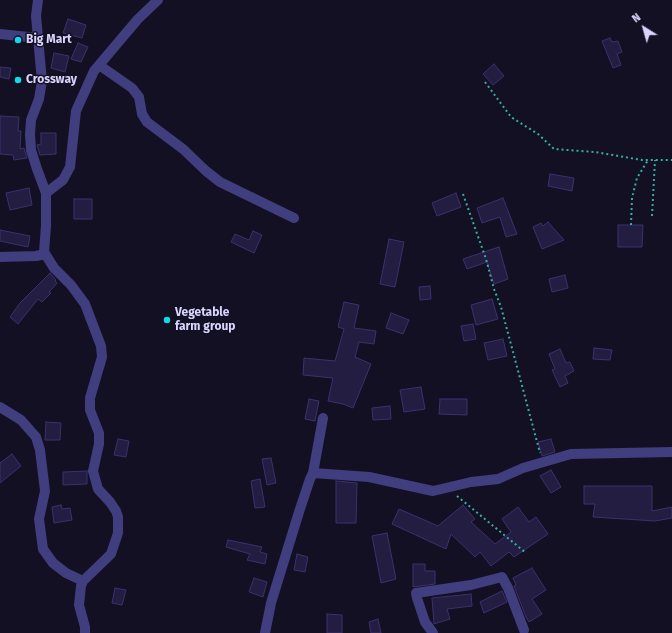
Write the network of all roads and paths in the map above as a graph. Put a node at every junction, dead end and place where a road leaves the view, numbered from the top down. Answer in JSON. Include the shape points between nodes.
{"nodes":[{"id":1,"x":38,"y":0,"type":"edge"},
{"id":2,"x":158,"y":0,"type":"edge"},
{"id":3,"x":0,"y":34,"type":"edge"},
{"id":4,"x":38,"y":38,"type":"junction"},
{"id":5,"x":99,"y":65,"type":"junction"},
{"id":6,"x":485,"y":82,"type":"dead end"},
{"id":7,"x":648,"y":160,"type":"junction"},
{"id":8,"x":655,"y":160,"type":"junction"},
{"id":9,"x":672,"y":160,"type":"edge"},
{"id":10,"x":46,"y":193,"type":"junction"},
{"id":11,"x":463,"y":194,"type":"dead end"},
{"id":12,"x":652,"y":216,"type":"dead end"},
{"id":13,"x":294,"y":218,"type":"dead end"},
{"id":14,"x":631,"y":225,"type":"dead end"},
{"id":15,"x":45,"y":254,"type":"junction"},
{"id":16,"x":0,"y":257,"type":"edge"},
{"id":17,"x":0,"y":406,"type":"edge"},
{"id":18,"x":323,"y":418,"type":"dead end"},
{"id":19,"x":672,"y":452,"type":"edge"},
{"id":20,"x":543,"y":462,"type":"junction"},
{"id":21,"x":313,"y":473,"type":"junction"},
{"id":22,"x":447,"y":488,"type":"junction"},
{"id":23,"x":526,"y":553,"type":"dead end"},
{"id":24,"x":83,"y":582,"type":"junction"},
{"id":25,"x":524,"y":630,"type":"dead end"},
{"id":26,"x":85,"y":633,"type":"edge"},
{"id":27,"x":266,"y":633,"type":"edge"},
{"id":28,"x":433,"y":633,"type":"edge"}],
"edges":[{"from":1,"to":4,"type":"street"},
{"from":2,"to":5,"type":"street","via":[[138,19]]},
{"from":3,"to":4,"type":"street"},
{"from":4,"to":10,"type":"street","via":[[42,81],[31,120],[30,134],[36,169]]},
{"from":5,"to":10,"type":"street","via":[[76,111],[70,167],[63,180]]},
{"from":5,"to":13,"type":"street","via":[[132,88],[139,97],[142,114],[147,122],[183,149],[220,182]]},
{"from":6,"to":7,"type":"path","via":[[511,117],[538,134],[554,149]]},
{"from":7,"to":8,"type":"path"},
{"from":7,"to":14,"type":"path","via":[[637,178],[632,198]]},
{"from":8,"to":9,"type":"path"},
{"from":8,"to":12,"type":"path"},
{"from":10,"to":15,"type":"street"},
{"from":11,"to":20,"type":"path","via":[[501,307]]},
{"from":15,"to":16,"type":"street"},
{"from":15,"to":24,"type":"street","via":[[85,304],[101,346],[102,357],[90,398],[90,410],[99,433],[93,471],[98,489],[116,511],[118,534],[110,554]]},
{"from":17,"to":24,"type":"street","via":[[21,420],[36,437],[40,450],[45,491],[39,519],[44,549],[53,563]]},
{"from":18,"to":21,"type":"street"},
{"from":19,"to":20,"type":"street","via":[[571,454]]},
{"from":20,"to":22,"type":"street","via":[[498,479]]},
{"from":21,"to":22,"type":"street","via":[[369,477],[433,491]]},
{"from":21,"to":27,"type":"street","via":[[271,603]]},
{"from":22,"to":23,"type":"path"},
{"from":24,"to":26,"type":"street","via":[[79,605]]},
{"from":25,"to":28,"type":"street","via":[[502,576],[471,585],[416,593],[425,622]]}]}
